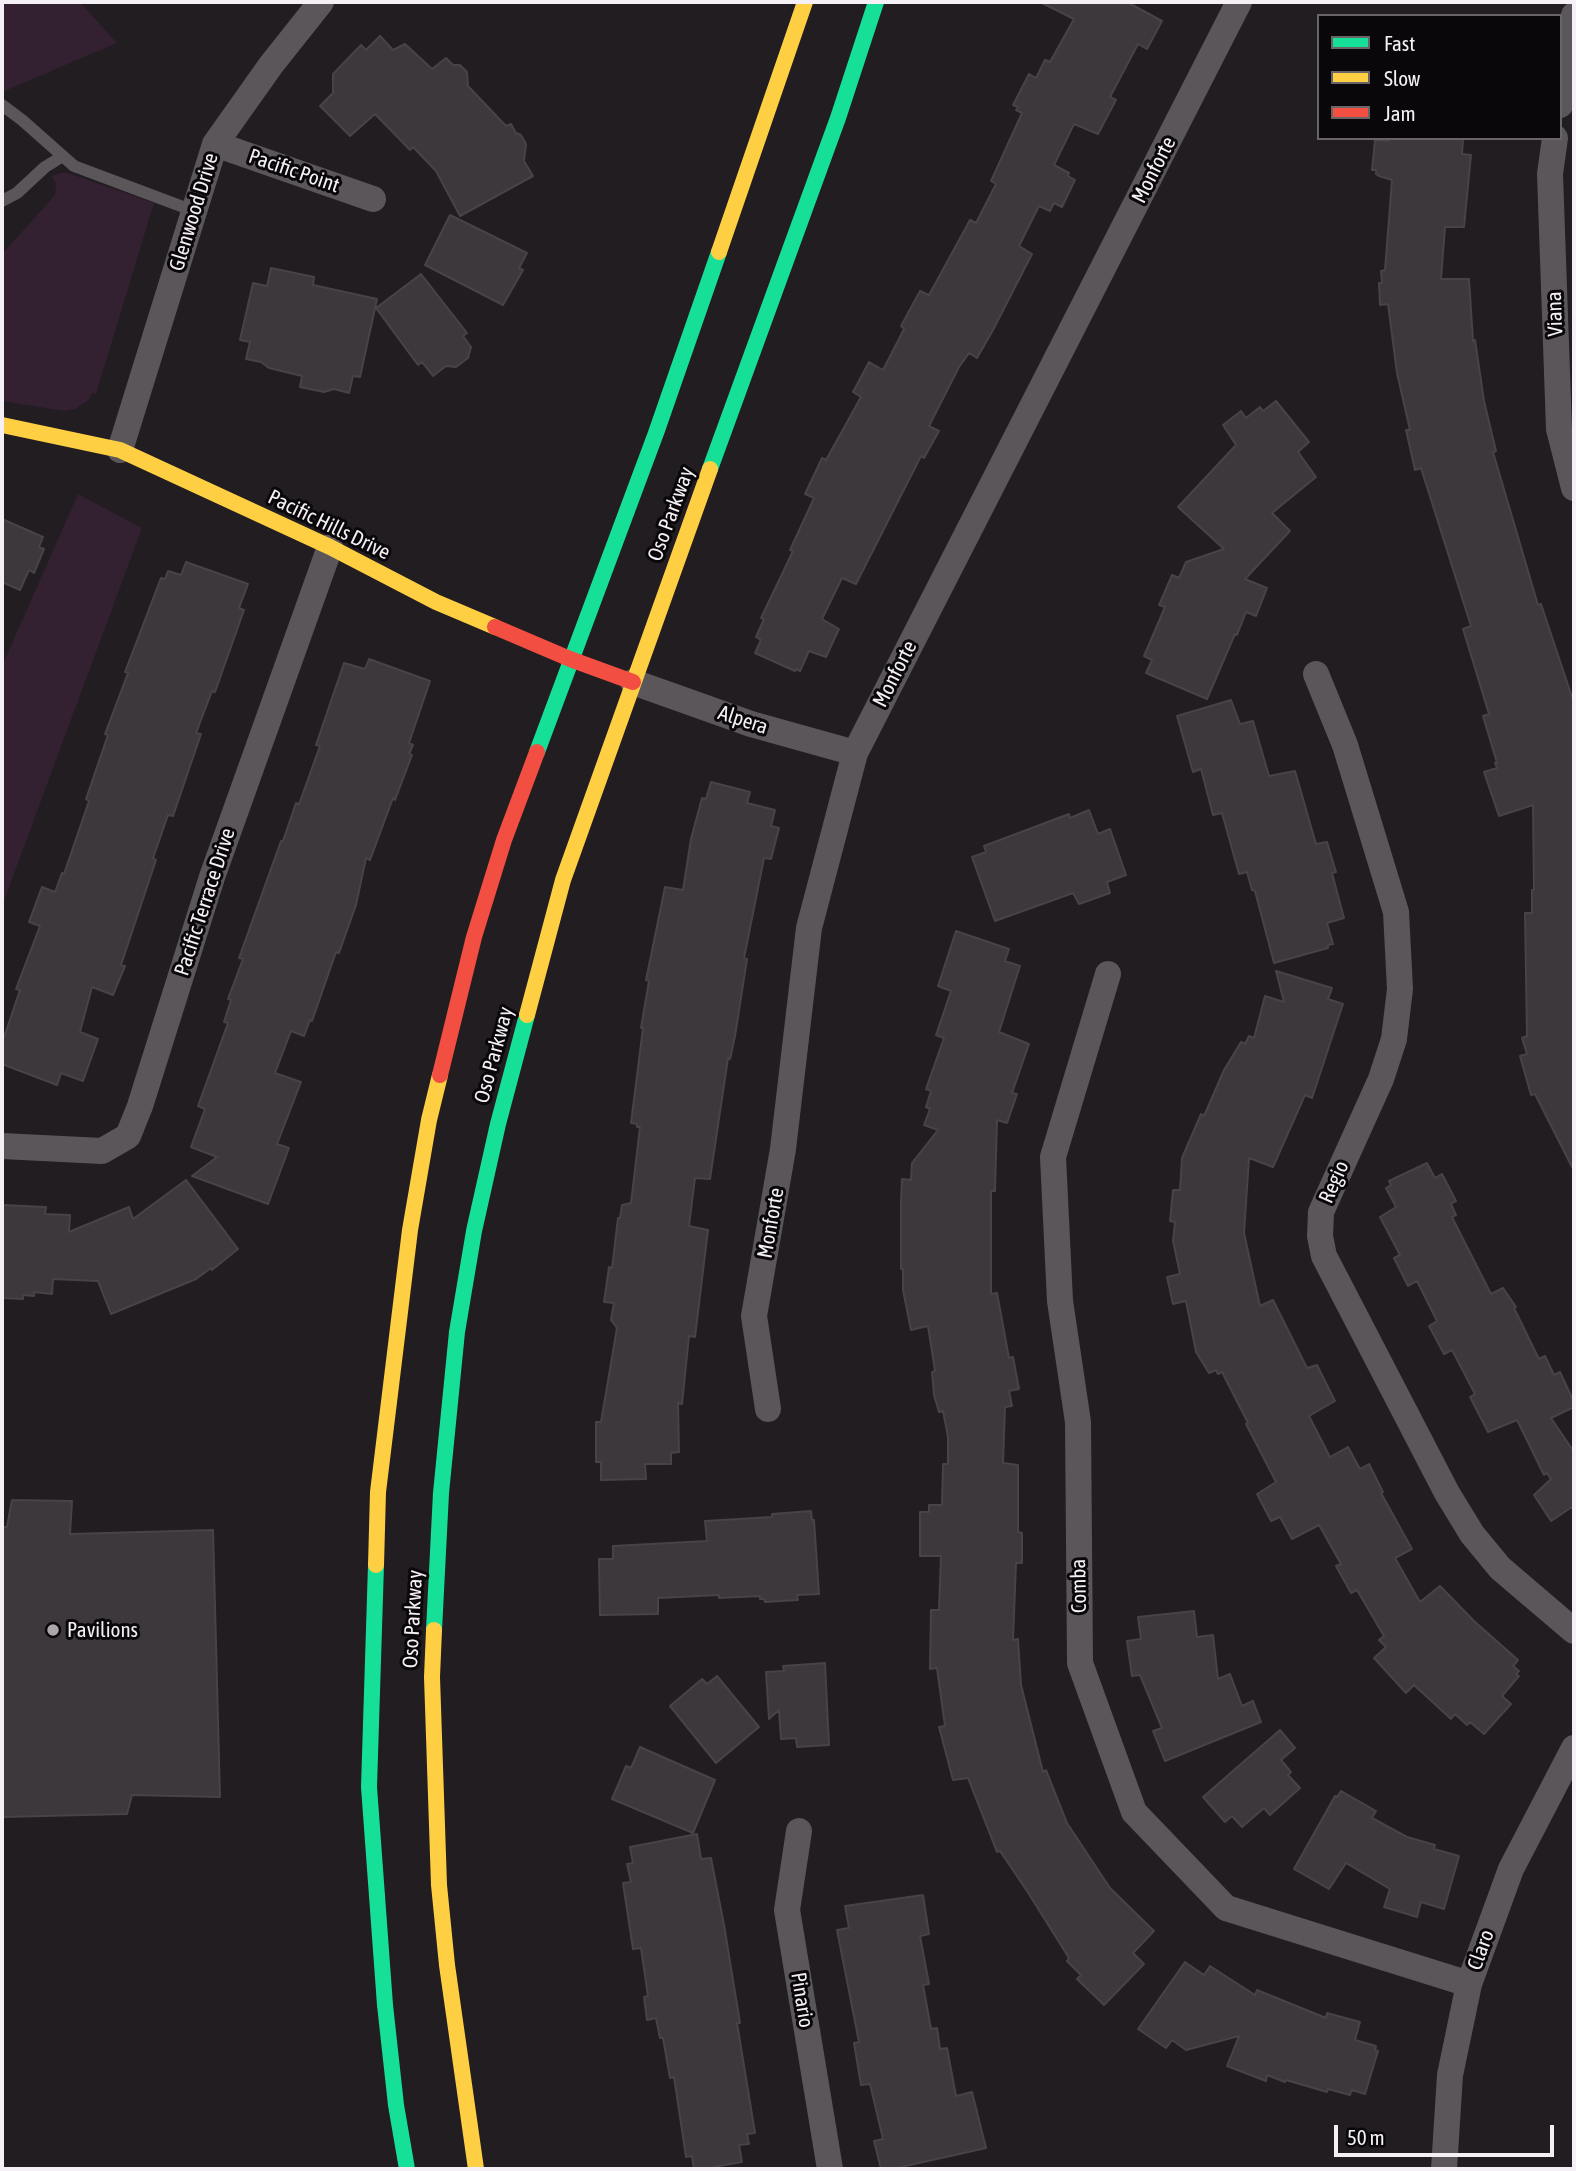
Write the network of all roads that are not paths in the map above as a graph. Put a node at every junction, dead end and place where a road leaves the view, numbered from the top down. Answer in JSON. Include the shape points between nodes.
{"nodes":[{"id":1,"x":321,"y":2,"type":"edge"},
{"id":2,"x":805,"y":2,"type":"edge"},
{"id":3,"x":876,"y":2,"type":"edge"},
{"id":4,"x":1239,"y":2,"type":"edge"},
{"id":5,"x":1574,"y":15,"type":"edge"},
{"id":6,"x":1562,"y":92,"type":"edge"},
{"id":7,"x":2,"y":105,"type":"edge"},
{"id":8,"x":1555,"y":140,"type":"edge"},
{"id":9,"x":215,"y":144,"type":"junction"},
{"id":10,"x":62,"y":156,"type":"junction"},
{"id":11,"x":373,"y":199,"type":"dead end"},
{"id":12,"x":2,"y":201,"type":"edge"},
{"id":13,"x":194,"y":211,"type":"junction"},
{"id":14,"x":2,"y":425,"type":"edge"},
{"id":15,"x":120,"y":450,"type":"junction"},
{"id":16,"x":1574,"y":488,"type":"edge"},
{"id":17,"x":330,"y":547,"type":"junction"},
{"id":18,"x":570,"y":659,"type":"junction"},
{"id":19,"x":1316,"y":674,"type":"dead end"},
{"id":20,"x":633,"y":682,"type":"junction"},
{"id":21,"x":855,"y":753,"type":"junction"},
{"id":22,"x":1108,"y":974,"type":"dead end"},
{"id":23,"x":2,"y":1146,"type":"edge"},
{"id":24,"x":768,"y":1409,"type":"dead end"},
{"id":25,"x":1574,"y":1631,"type":"edge"},
{"id":26,"x":1574,"y":1748,"type":"edge"},
{"id":27,"x":799,"y":1832,"type":"dead end"},
{"id":28,"x":1469,"y":1984,"type":"junction"},
{"id":29,"x":407,"y":2169,"type":"edge"},
{"id":30,"x":476,"y":2169,"type":"edge"},
{"id":31,"x":830,"y":2169,"type":"edge"},
{"id":32,"x":1444,"y":2169,"type":"edge"}],
"edges":[{"from":1,"to":9,"type":"street","name":"Glenwood Drive"},
{"from":2,"to":18,"type":"main road","name":"Oso Parkway","via":[[656,433]]},
{"from":3,"to":20,"type":"main road","name":"Oso Parkway"},
{"from":4,"to":21,"type":"street","name":"Monforte"},
{"from":5,"to":6,"type":"street"},
{"from":7,"to":10,"type":"lane"},
{"from":8,"to":16,"type":"street","name":"Viana","via":[[1549,174],[1559,429]]},
{"from":9,"to":11,"type":"street","name":"Pacific Point"},
{"from":9,"to":13,"type":"street","name":"Glenwood Drive"},
{"from":10,"to":12,"type":"lane"},
{"from":10,"to":13,"type":"lane","via":[[74,166]]},
{"from":13,"to":15,"type":"street","name":"Glenwood Drive"},
{"from":14,"to":15,"type":"main road","name":"Pacific Hills Drive"},
{"from":15,"to":17,"type":"main road","name":"Pacific Hills Drive"},
{"from":17,"to":18,"type":"main road","name":"Pacific Hills Drive","via":[[436,602]]},
{"from":17,"to":23,"type":"street","name":"Pacific Terrace Drive","via":[[212,877],[128,1136],[102,1151]]},
{"from":18,"to":20,"type":"main road","name":"Pacific Hills Drive"},
{"from":18,"to":29,"type":"main road","name":"Oso Parkway","via":[[474,937],[429,1119],[410,1230],[379,1479],[369,1787],[385,2005]]},
{"from":19,"to":25,"type":"street","name":"Regio","via":[[1345,744],[1396,912],[1400,989],[1394,1039],[1381,1079],[1321,1212],[1324,1256],[1472,1534],[1500,1569]]},
{"from":20,"to":21,"type":"street","name":"Alpera","via":[[751,724]]},
{"from":20,"to":30,"type":"main road","name":"Oso Parkway","via":[[563,880],[527,1011],[489,1162],[457,1332],[441,1493],[432,1677],[439,1885]]},
{"from":21,"to":24,"type":"street","name":"Monforte","via":[[809,928],[783,1149],[754,1316]]},
{"from":22,"to":28,"type":"street","name":"Comba","via":[[1053,1157],[1060,1301],[1078,1422],[1080,1663],[1134,1812],[1226,1908]]},
{"from":26,"to":28,"type":"street","name":"Claro","via":[[1511,1869]]},
{"from":27,"to":31,"type":"street","name":"Pinario","via":[[787,1910]]},
{"from":28,"to":32,"type":"street","name":"Claro","via":[[1450,2075]]}]}
